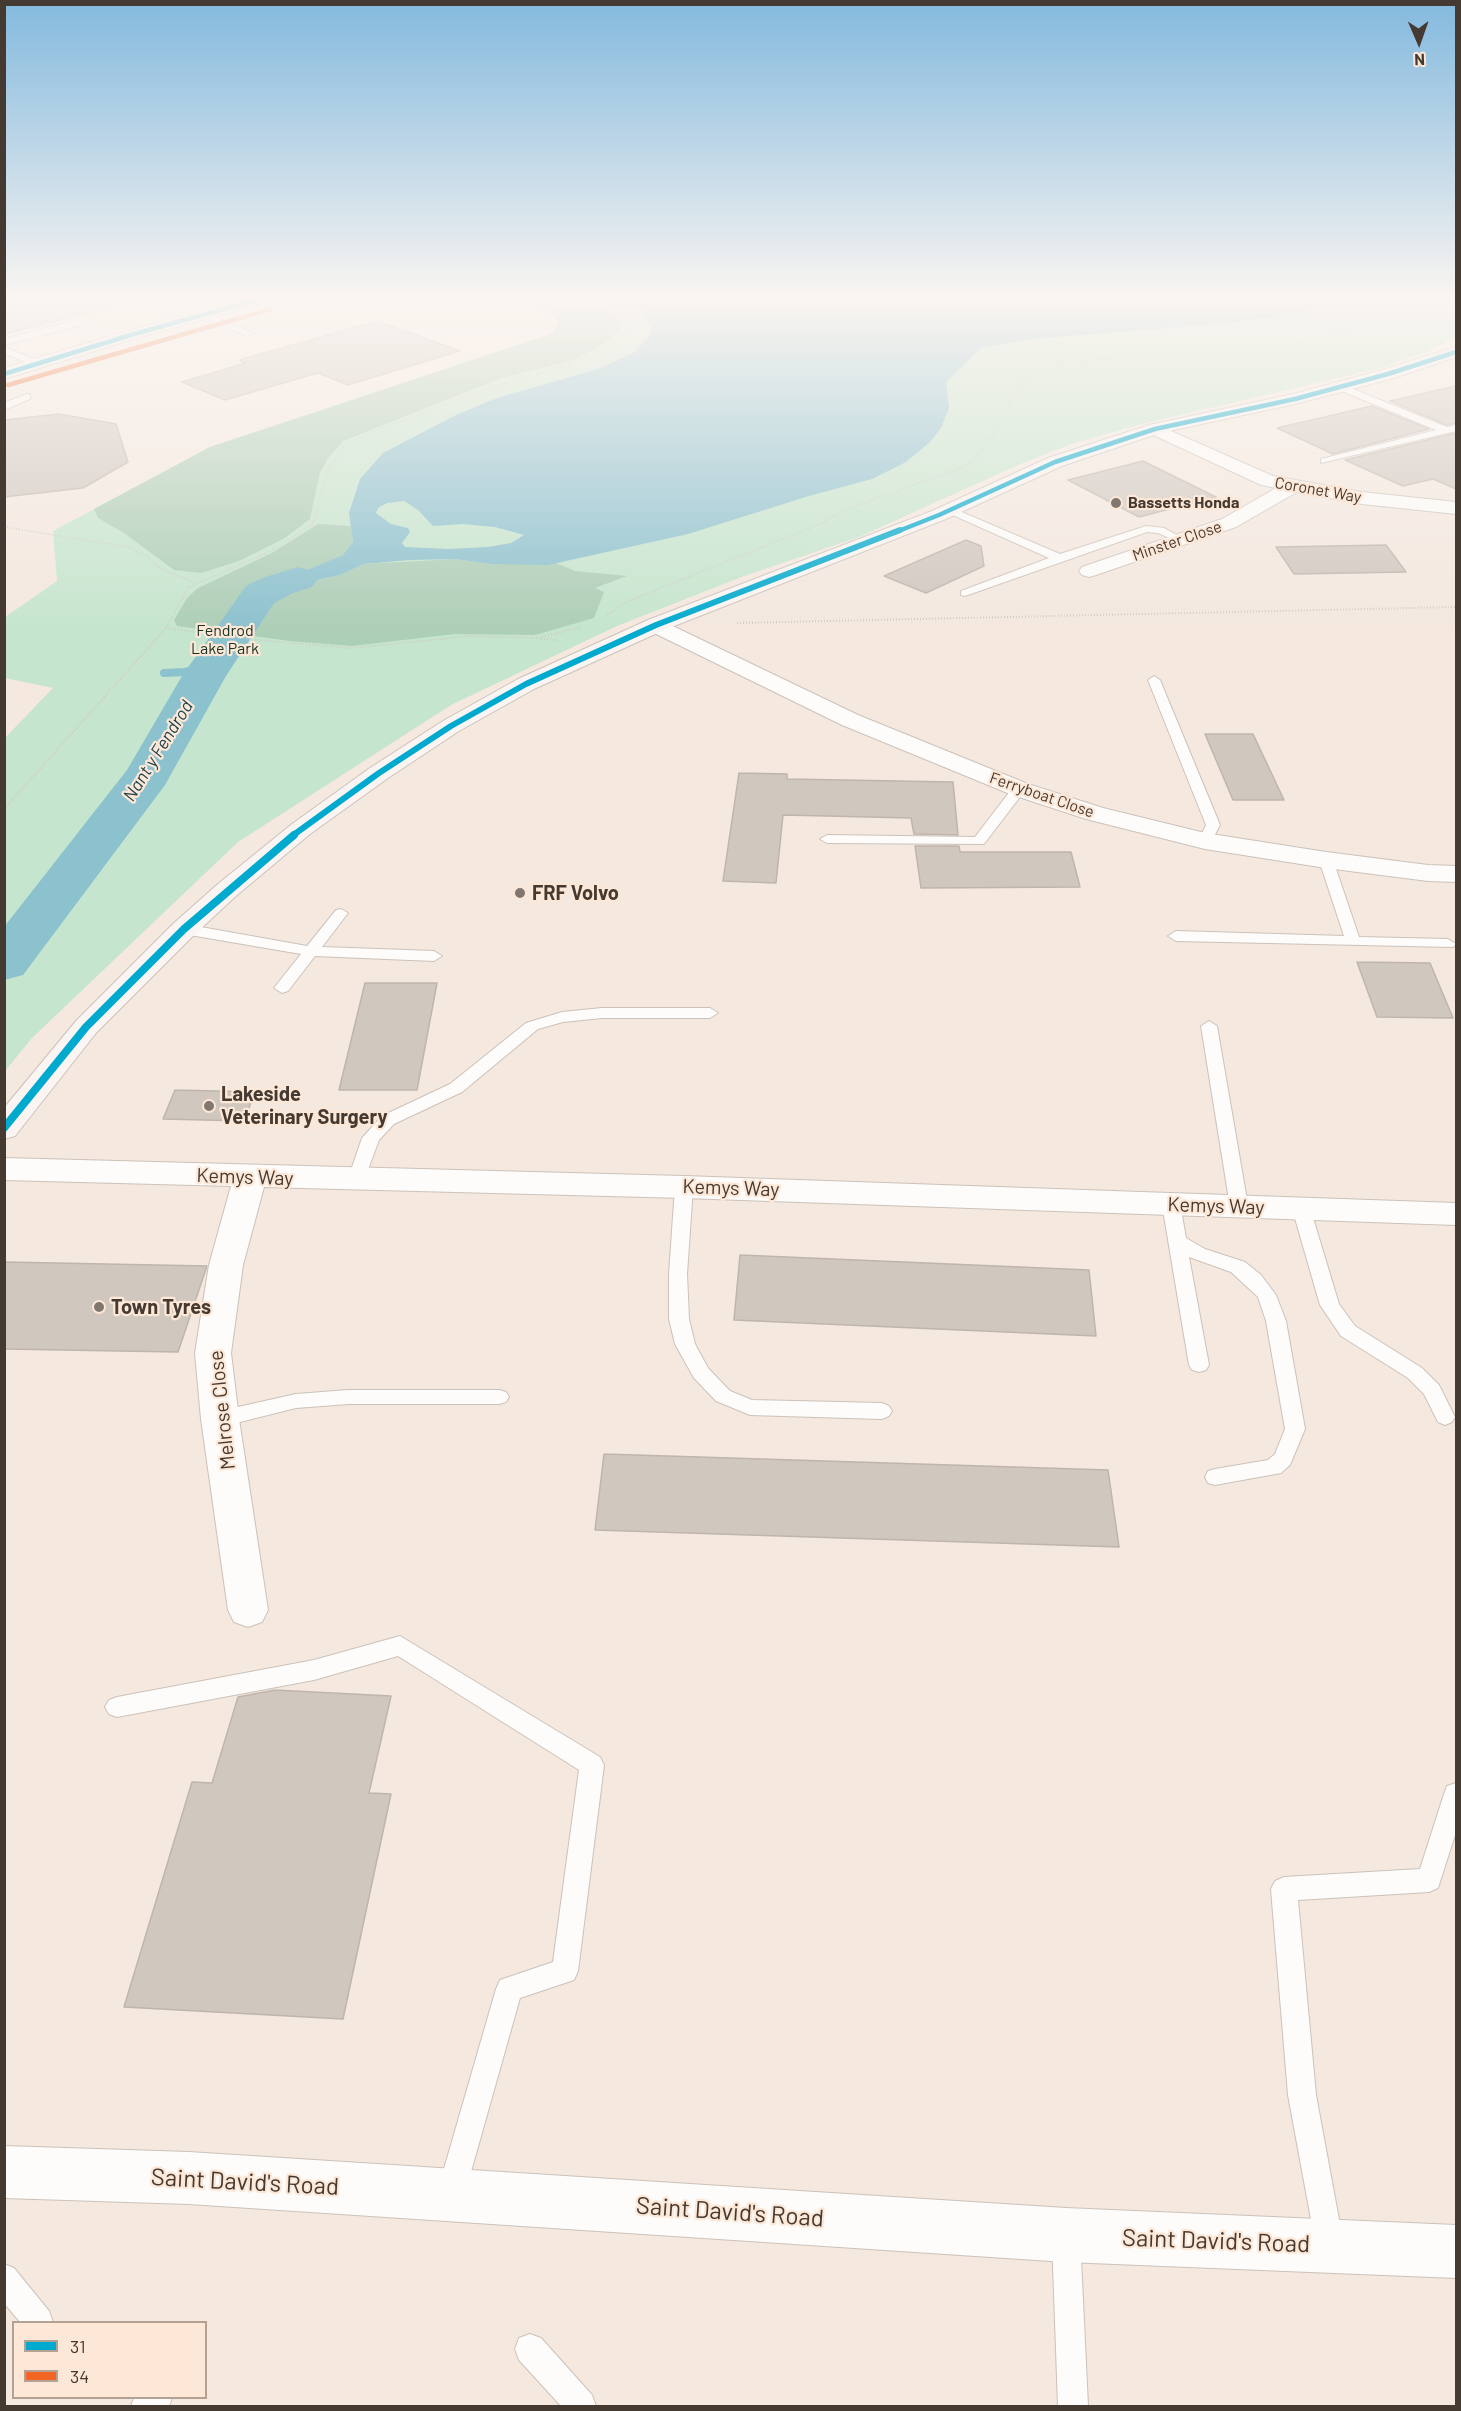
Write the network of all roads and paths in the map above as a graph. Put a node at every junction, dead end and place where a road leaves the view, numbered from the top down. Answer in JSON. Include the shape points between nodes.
{"nodes":[{"id":1,"x":431,"y":410,"type":"edge"},
{"id":2,"x":1008,"y":410,"type":"edge"},
{"id":3,"x":1241,"y":410,"type":"edge"},
{"id":4,"x":1395,"y":410,"type":"edge"},
{"id":5,"x":1456,"y":428,"type":"edge"},
{"id":6,"x":1155,"y":429,"type":"junction"},
{"id":7,"x":1445,"y":430,"type":"junction"},
{"id":8,"x":1325,"y":461,"type":"dead end"},
{"id":9,"x":1293,"y":486,"type":"junction"},
{"id":10,"x":1456,"y":508,"type":"edge"},
{"id":11,"x":950,"y":510,"type":"junction"},
{"id":12,"x":4,"y":527,"type":"edge"},
{"id":13,"x":1181,"y":540,"type":"junction"},
{"id":14,"x":1059,"y":558,"type":"junction"},
{"id":15,"x":1089,"y":571,"type":"dead end"},
{"id":16,"x":197,"y":583,"type":"junction"},
{"id":17,"x":965,"y":592,"type":"dead end"},
{"id":18,"x":1456,"y":607,"type":"edge"},
{"id":19,"x":603,"y":618,"type":"dead end"},
{"id":20,"x":727,"y":623,"type":"dead end"},
{"id":21,"x":656,"y":625,"type":"junction"},
{"id":22,"x":586,"y":626,"type":"dead end"},
{"id":23,"x":166,"y":628,"type":"junction"},
{"id":24,"x":1154,"y":681,"type":"dead end"},
{"id":25,"x":1020,"y":789,"type":"junction"},
{"id":26,"x":4,"y":809,"type":"edge"},
{"id":27,"x":827,"y":839,"type":"dead end"},
{"id":28,"x":1205,"y":841,"type":"junction"},
{"id":29,"x":1326,"y":860,"type":"junction"},
{"id":30,"x":1456,"y":874,"type":"edge"},
{"id":31,"x":341,"y":913,"type":"dead end"},
{"id":32,"x":184,"y":929,"type":"junction"},
{"id":33,"x":1176,"y":936,"type":"dead end"},
{"id":34,"x":1353,"y":941,"type":"junction"},
{"id":35,"x":1448,"y":944,"type":"dead end"},
{"id":36,"x":312,"y":951,"type":"junction"},
{"id":37,"x":434,"y":956,"type":"dead end"},
{"id":38,"x":282,"y":988,"type":"dead end"},
{"id":39,"x":711,"y":1013,"type":"dead end"},
{"id":40,"x":1209,"y":1026,"type":"dead end"},
{"id":41,"x":4,"y":1129,"type":"edge"},
{"id":42,"x":4,"y":1169,"type":"edge"},
{"id":43,"x":250,"y":1177,"type":"junction"},
{"id":44,"x":357,"y":1179,"type":"junction"},
{"id":45,"x":684,"y":1187,"type":"junction"},
{"id":46,"x":1171,"y":1204,"type":"junction"},
{"id":47,"x":1239,"y":1206,"type":"junction"},
{"id":48,"x":1301,"y":1208,"type":"junction"},
{"id":49,"x":1456,"y":1214,"type":"edge"},
{"id":50,"x":1177,"y":1241,"type":"junction"},
{"id":51,"x":1199,"y":1365,"type":"dead end"},
{"id":52,"x":499,"y":1397,"type":"dead end"},
{"id":53,"x":882,"y":1410,"type":"dead end"},
{"id":54,"x":1444,"y":1417,"type":"dead end"},
{"id":55,"x":220,"y":1419,"type":"junction"},
{"id":56,"x":1215,"y":1476,"type":"dead end"},
{"id":57,"x":248,"y":1610,"type":"dead end"},
{"id":58,"x":117,"y":1707,"type":"dead end"},
{"id":59,"x":1456,"y":1794,"type":"edge"},
{"id":60,"x":4,"y":2172,"type":"edge"},
{"id":61,"x":451,"y":2195,"type":"junction"},
{"id":62,"x":1066,"y":2235,"type":"junction"},
{"id":63,"x":1330,"y":2246,"type":"junction"},
{"id":64,"x":1456,"y":2252,"type":"edge"},
{"id":65,"x":4,"y":2278,"type":"edge"},
{"id":66,"x":37,"y":2321,"type":"edge"},
{"id":67,"x":530,"y":2349,"type":"dead end"},
{"id":68,"x":581,"y":2406,"type":"edge"},
{"id":69,"x":1072,"y":2406,"type":"edge"}],
"edges":[{"from":1,"to":16,"type":"path","via":[[345,445],[327,471],[314,523],[274,549]]},
{"from":2,"to":19,"type":"path","via":[[984,449],[959,469],[844,510],[823,523],[626,602]]},
{"from":3,"to":6,"type":"street"},
{"from":4,"to":7,"type":"lane"},
{"from":5,"to":7,"type":"lane"},
{"from":6,"to":9,"type":"street","name":"Coronet Way","via":[[1268,481]]},
{"from":6,"to":11,"type":"street","via":[[1055,462]]},
{"from":7,"to":8,"type":"lane"},
{"from":9,"to":10,"type":"street","name":"Coronet Way"},
{"from":9,"to":13,"type":"street","name":"Minster Close","via":[[1229,523]]},
{"from":11,"to":14,"type":"lane"},
{"from":11,"to":21,"type":"street"},
{"from":12,"to":16,"type":"path","via":[[128,547],[147,556],[159,568]]},
{"from":13,"to":14,"type":"lane","via":[[1160,530],[1146,529]]},
{"from":13,"to":15,"type":"street","name":"Minster Close"},
{"from":14,"to":17,"type":"lane"},
{"from":16,"to":23,"type":"path","via":[[188,588]]},
{"from":18,"to":20,"type":"path"},
{"from":21,"to":25,"type":"street","name":"Ferryboat Close","via":[[850,720]]},
{"from":21,"to":32,"type":"street","via":[[526,684],[450,726],[301,830]]},
{"from":22,"to":23,"type":"path","via":[[537,638],[470,636],[352,648]]},
{"from":23,"to":26,"type":"path"},
{"from":24,"to":28,"type":"lane","via":[[1213,825]]},
{"from":25,"to":27,"type":"lane","via":[[979,841]]},
{"from":25,"to":28,"type":"street","name":"Ferryboat Close","via":[[1095,814]]},
{"from":28,"to":29,"type":"street","name":"Ferryboat Close"},
{"from":29,"to":30,"type":"street","name":"Ferryboat Close"},
{"from":29,"to":34,"type":"lane"},
{"from":31,"to":36,"type":"lane"},
{"from":32,"to":36,"type":"lane"},
{"from":32,"to":41,"type":"street","via":[[86,1027]]},
{"from":33,"to":34,"type":"lane"},
{"from":34,"to":35,"type":"lane"},
{"from":36,"to":37,"type":"lane"},
{"from":36,"to":38,"type":"lane"},
{"from":39,"to":44,"type":"lane","via":[[602,1013],[562,1017],[532,1026],[456,1088],[388,1120],[371,1138]]},
{"from":40,"to":47,"type":"lane"},
{"from":42,"to":43,"type":"street","name":"Kemys Way"},
{"from":43,"to":44,"type":"street","name":"Kemys Way"},
{"from":43,"to":55,"type":"street","name":"Melrose Close","via":[[226,1265],[213,1353]]},
{"from":44,"to":45,"type":"street","name":"Kemys Way"},
{"from":45,"to":46,"type":"street","name":"Kemys Way"},
{"from":45,"to":53,"type":"lane","via":[[679,1319],[685,1344],[701,1373],[723,1396],[750,1407]]},
{"from":46,"to":47,"type":"street","name":"Kemys Way"},
{"from":46,"to":50,"type":"lane"},
{"from":47,"to":48,"type":"street","name":"Kemys Way"},
{"from":48,"to":49,"type":"street","name":"Kemys Way"},
{"from":48,"to":54,"type":"lane","via":[[1330,1305],[1348,1331],[1415,1372],[1432,1390]]},
{"from":50,"to":51,"type":"lane"},
{"from":50,"to":56,"type":"lane","via":[[1198,1254],[1238,1267],[1267,1295],[1276,1321],[1295,1429],[1282,1459],[1274,1467]]},
{"from":52,"to":55,"type":"lane","via":[[296,1401]]},
{"from":55,"to":57,"type":"street","name":"Melrose Close"},
{"from":58,"to":61,"type":"lane","via":[[314,1670],[400,1646],[592,1765],[565,1971],[509,1989]]},
{"from":59,"to":63,"type":"lane","via":[[1429,1880],[1284,1889],[1302,2095]]},
{"from":60,"to":61,"type":"street","name":"Saint David's Road","via":[[189,2178]]},
{"from":61,"to":62,"type":"street","name":"Saint David's Road"},
{"from":62,"to":63,"type":"street","name":"Saint David's Road"},
{"from":62,"to":69,"type":"lane"},
{"from":63,"to":64,"type":"street","name":"Saint David's Road"},
{"from":65,"to":66,"type":"lane"},
{"from":67,"to":68,"type":"lane"}]}
